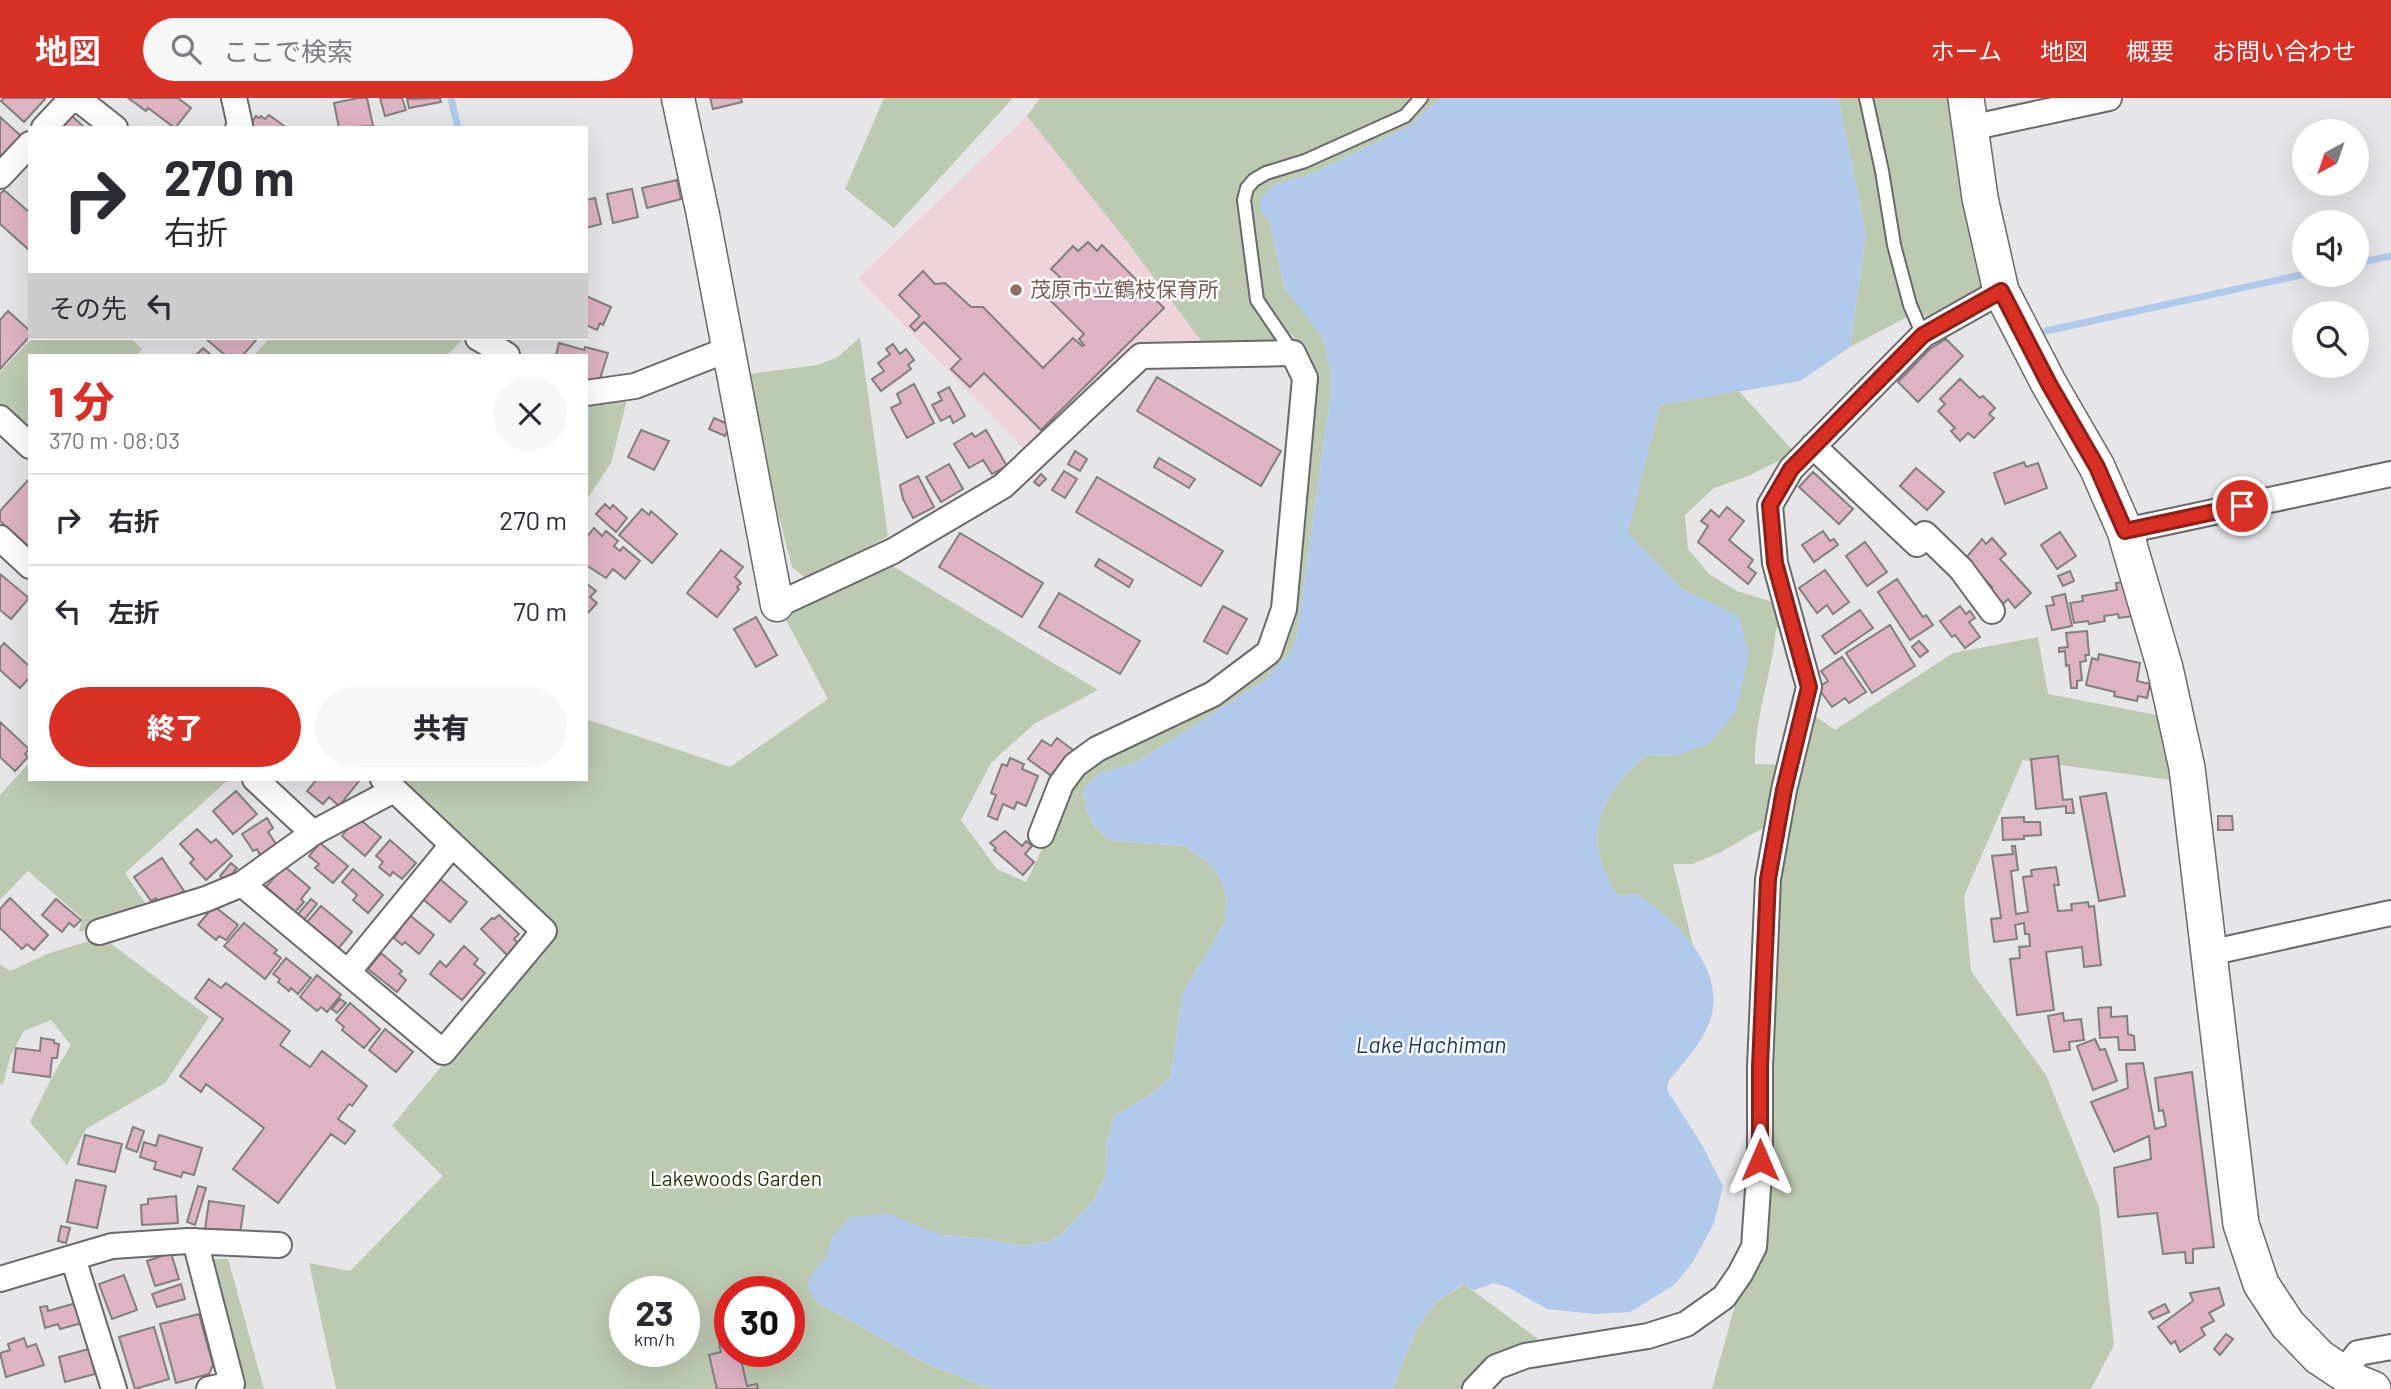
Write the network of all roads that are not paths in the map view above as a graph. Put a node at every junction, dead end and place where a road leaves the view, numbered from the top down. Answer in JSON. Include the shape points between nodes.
{"nodes":[{"id":1,"x":72,"y":98,"type":"edge"},
{"id":2,"x":77,"y":98,"type":"edge"},
{"id":3,"x":234,"y":98,"type":"edge"},
{"id":4,"x":678,"y":98,"type":"edge"},
{"id":5,"x":1421,"y":98,"type":"edge"},
{"id":6,"x":1866,"y":98,"type":"edge"},
{"id":7,"x":2109,"y":98,"type":"edge"},
{"id":8,"x":1968,"y":113,"type":"edge"},
{"id":9,"x":46,"y":126,"type":"edge"},
{"id":10,"x":112,"y":126,"type":"edge"},
{"id":11,"x":239,"y":126,"type":"edge"},
{"id":12,"x":28,"y":146,"type":"edge"},
{"id":13,"x":0,"y":176,"type":"edge"},
{"id":14,"x":2001,"y":291,"type":"junction"},
{"id":15,"x":1923,"y":335,"type":"junction"},
{"id":16,"x":481,"y":340,"type":"edge"},
{"id":17,"x":729,"y":349,"type":"junction"},
{"id":18,"x":1293,"y":353,"type":"junction"},
{"id":19,"x":505,"y":354,"type":"edge"},
{"id":20,"x":588,"y":393,"type":"edge"},
{"id":21,"x":0,"y":418,"type":"edge"},
{"id":22,"x":28,"y":444,"type":"edge"},
{"id":23,"x":1813,"y":446,"type":"junction"},
{"id":24,"x":2391,"y":474,"type":"edge"},
{"id":25,"x":2125,"y":531,"type":"junction"},
{"id":26,"x":0,"y":538,"type":"edge"},
{"id":27,"x":28,"y":564,"type":"edge"},
{"id":28,"x":777,"y":605,"type":"joint"},
{"id":29,"x":1992,"y":611,"type":"dead end"},
{"id":30,"x":257,"y":781,"type":"edge"},
{"id":31,"x":388,"y":784,"type":"edge"},
{"id":32,"x":313,"y":834,"type":"junction"},
{"id":33,"x":1041,"y":835,"type":"dead end"},
{"id":34,"x":452,"y":845,"type":"junction"},
{"id":35,"x":243,"y":884,"type":"junction"},
{"id":36,"x":2391,"y":913,"type":"edge"},
{"id":37,"x":99,"y":932,"type":"dead end"},
{"id":38,"x":2209,"y":953,"type":"junction"},
{"id":39,"x":348,"y":972,"type":"junction"},
{"id":40,"x":195,"y":1241,"type":"junction"},
{"id":41,"x":279,"y":1245,"type":"dead end"},
{"id":42,"x":73,"y":1258,"type":"junction"},
{"id":43,"x":0,"y":1279,"type":"edge"},
{"id":44,"x":2391,"y":1347,"type":"edge"},
{"id":45,"x":2358,"y":1381,"type":"edge"},
{"id":46,"x":114,"y":1389,"type":"edge"},
{"id":47,"x":209,"y":1389,"type":"edge"},
{"id":48,"x":1475,"y":1389,"type":"edge"}],
"edges":[{"from":1,"to":9,"type":"street"},
{"from":2,"to":10,"type":"street"},
{"from":3,"to":11,"type":"street"},
{"from":4,"to":17,"type":"street"},
{"from":5,"to":18,"type":"lane","via":[[1405,116],[1305,161],[1266,173],[1247,188],[1244,200],[1257,300]]},
{"from":6,"to":15,"type":"lane","via":[[1894,245]]},
{"from":7,"to":8,"type":"street"},
{"from":8,"to":14,"type":"main road","via":[[1980,198]]},
{"from":12,"to":13,"type":"street"},
{"from":14,"to":15,"type":"street"},
{"from":14,"to":25,"type":"main road","via":[[2097,467]]},
{"from":15,"to":23,"type":"street"},
{"from":16,"to":19,"type":"street"},
{"from":17,"to":20,"type":"street","via":[[635,386]]},
{"from":17,"to":28,"type":"street"},
{"from":18,"to":28,"type":"street","via":[[1141,356],[1003,486],[892,551]]},
{"from":18,"to":33,"type":"street","via":[[1305,378],[1284,609],[1269,652],[1213,694],[1097,749],[1075,765],[1061,784]]},
{"from":21,"to":22,"type":"street"},
{"from":23,"to":29,"type":"street","via":[[1917,544],[1925,534],[1961,569]]},
{"from":23,"to":48,"type":"street","via":[[1791,469],[1770,505],[1775,563],[1809,687],[1768,879],[1754,1247],[1724,1297],[1686,1324],[1648,1336],[1525,1356],[1496,1367]]},
{"from":24,"to":25,"type":"street"},
{"from":25,"to":38,"type":"main road","via":[[2188,768]]},
{"from":26,"to":27,"type":"street"},
{"from":30,"to":32,"type":"street"},
{"from":31,"to":32,"type":"street"},
{"from":31,"to":34,"type":"street"},
{"from":32,"to":35,"type":"street"},
{"from":34,"to":39,"type":"street"},
{"from":34,"to":39,"type":"street","via":[[544,931],[443,1052]]},
{"from":35,"to":37,"type":"street"},
{"from":35,"to":39,"type":"street"},
{"from":36,"to":38,"type":"street"},
{"from":38,"to":45,"type":"main road","via":[[2241,1224],[2261,1284],[2319,1357]]},
{"from":40,"to":41,"type":"street"},
{"from":40,"to":42,"type":"street","via":[[112,1245]]},
{"from":40,"to":47,"type":"street","via":[[232,1384]]},
{"from":42,"to":43,"type":"street"},
{"from":42,"to":46,"type":"street"},
{"from":44,"to":45,"type":"street","via":[[2358,1353]]}]}
